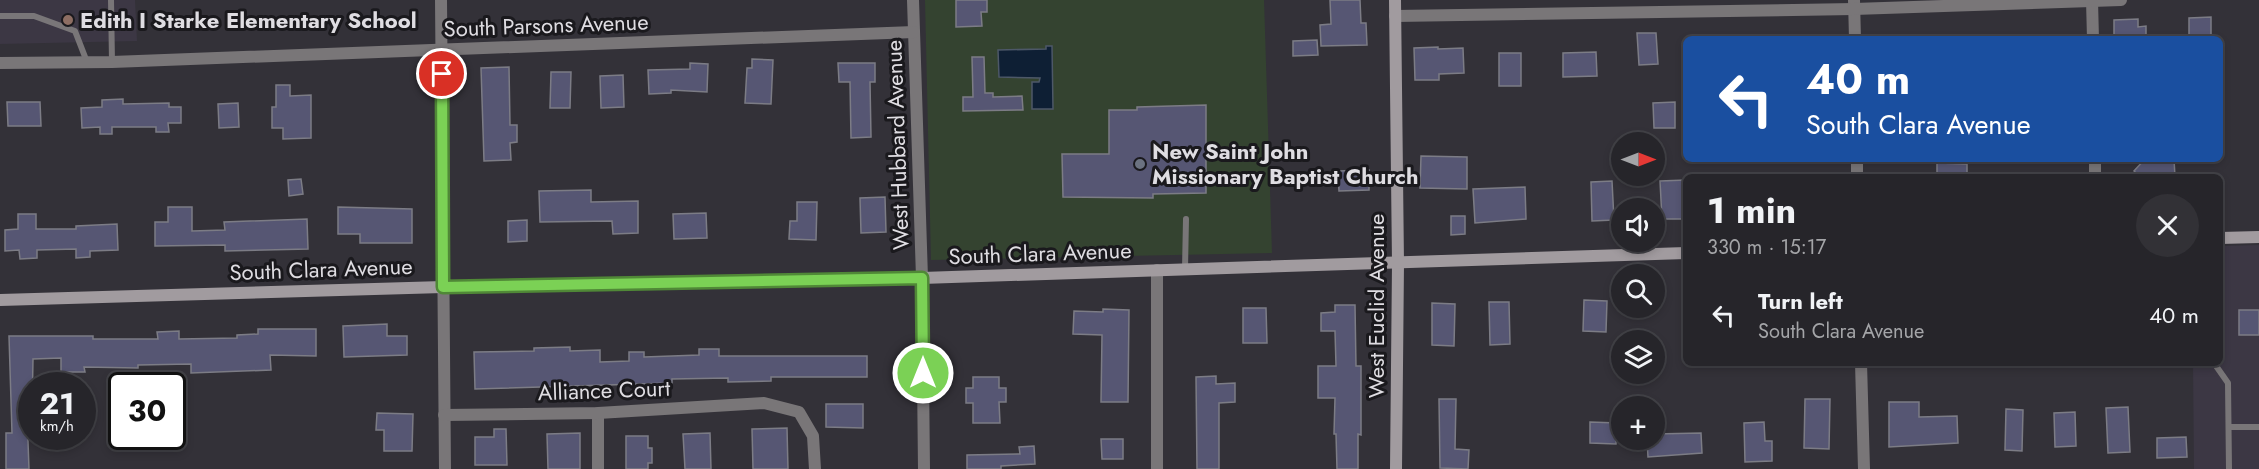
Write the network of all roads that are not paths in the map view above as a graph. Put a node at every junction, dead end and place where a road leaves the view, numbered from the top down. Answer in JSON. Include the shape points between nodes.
{"nodes":[{"id":1,"x":111,"y":0,"type":"edge"},
{"id":2,"x":441,"y":0,"type":"edge"},
{"id":3,"x":913,"y":0,"type":"edge"},
{"id":4,"x":1395,"y":0,"type":"edge"},
{"id":5,"x":2121,"y":0,"type":"edge"},
{"id":6,"x":2092,"y":1,"type":"edge"},
{"id":7,"x":1854,"y":4,"type":"edge"},
{"id":8,"x":0,"y":16,"type":"edge"},
{"id":9,"x":1395,"y":16,"type":"junction"},
{"id":10,"x":914,"y":32,"type":"junction"},
{"id":11,"x":1855,"y":36,"type":"edge"},
{"id":12,"x":2093,"y":36,"type":"edge"},
{"id":13,"x":442,"y":50,"type":"junction"},
{"id":14,"x":112,"y":62,"type":"junction"},
{"id":15,"x":0,"y":63,"type":"edge"},
{"id":16,"x":87,"y":63,"type":"junction"},
{"id":17,"x":1186,"y":219,"type":"dead end"},
{"id":18,"x":2259,"y":237,"type":"edge"},
{"id":19,"x":2223,"y":238,"type":"edge"},
{"id":20,"x":1683,"y":253,"type":"edge"},
{"id":21,"x":1398,"y":263,"type":"junction"},
{"id":22,"x":1157,"y":270,"type":"junction"},
{"id":23,"x":1185,"y":270,"type":"junction"},
{"id":24,"x":922,"y":278,"type":"junction"},
{"id":25,"x":443,"y":287,"type":"junction"},
{"id":26,"x":0,"y":300,"type":"edge"},
{"id":27,"x":1861,"y":366,"type":"edge"},
{"id":28,"x":2216,"y":366,"type":"edge"},
{"id":29,"x":598,"y":413,"type":"junction"},
{"id":30,"x":444,"y":415,"type":"junction"},
{"id":31,"x":2229,"y":427,"type":"junction"},
{"id":32,"x":2259,"y":427,"type":"edge"},
{"id":33,"x":445,"y":469,"type":"edge"},
{"id":34,"x":598,"y":469,"type":"edge"},
{"id":35,"x":815,"y":469,"type":"edge"},
{"id":36,"x":924,"y":469,"type":"edge"},
{"id":37,"x":1157,"y":469,"type":"edge"},
{"id":38,"x":1396,"y":469,"type":"edge"},
{"id":39,"x":1864,"y":469,"type":"edge"},
{"id":40,"x":2229,"y":469,"type":"edge"}],
"edges":[{"from":1,"to":14,"type":"lane"},
{"from":2,"to":13,"type":"street"},
{"from":3,"to":10,"type":"street","name":"West Hubbard Avenue"},
{"from":4,"to":9,"type":"street","name":"West Euclid Avenue"},
{"from":5,"to":6,"type":"street"},
{"from":6,"to":7,"type":"street"},
{"from":6,"to":12,"type":"street"},
{"from":7,"to":9,"type":"street"},
{"from":7,"to":11,"type":"street"},
{"from":8,"to":16,"type":"lane","via":[[34,16],[75,31]]},
{"from":9,"to":21,"type":"street","name":"West Euclid Avenue"},
{"from":10,"to":13,"type":"street","name":"South Parsons Avenue"},
{"from":10,"to":24,"type":"street","name":"West Hubbard Avenue"},
{"from":13,"to":14,"type":"street","name":"South Parsons Avenue"},
{"from":13,"to":25,"type":"street"},
{"from":14,"to":16,"type":"street","name":"South Parsons Avenue"},
{"from":15,"to":16,"type":"street","name":"South Parsons Avenue"},
{"from":17,"to":23,"type":"lane"},
{"from":18,"to":19,"type":"street"},
{"from":20,"to":21,"type":"street","name":"South Clara Avenue"},
{"from":21,"to":23,"type":"street","name":"South Clara Avenue"},
{"from":21,"to":38,"type":"street","name":"West Euclid Avenue"},
{"from":22,"to":23,"type":"street","name":"South Clara Avenue"},
{"from":22,"to":24,"type":"street","name":"South Clara Avenue"},
{"from":22,"to":37,"type":"street"},
{"from":24,"to":25,"type":"street","name":"South Clara Avenue"},
{"from":24,"to":36,"type":"street","name":"West Hubbard Avenue"},
{"from":25,"to":26,"type":"street","name":"South Clara Avenue"},
{"from":25,"to":30,"type":"street"},
{"from":27,"to":39,"type":"street"},
{"from":28,"to":31,"type":"lane","via":[[2228,383]]},
{"from":29,"to":30,"type":"street","name":"Alliance Court"},
{"from":29,"to":34,"type":"street"},
{"from":29,"to":35,"type":"street","name":"Alliance Court","via":[[764,403],[799,412],[813,436]]},
{"from":30,"to":33,"type":"street"},
{"from":31,"to":32,"type":"lane"},
{"from":31,"to":40,"type":"lane"}]}
